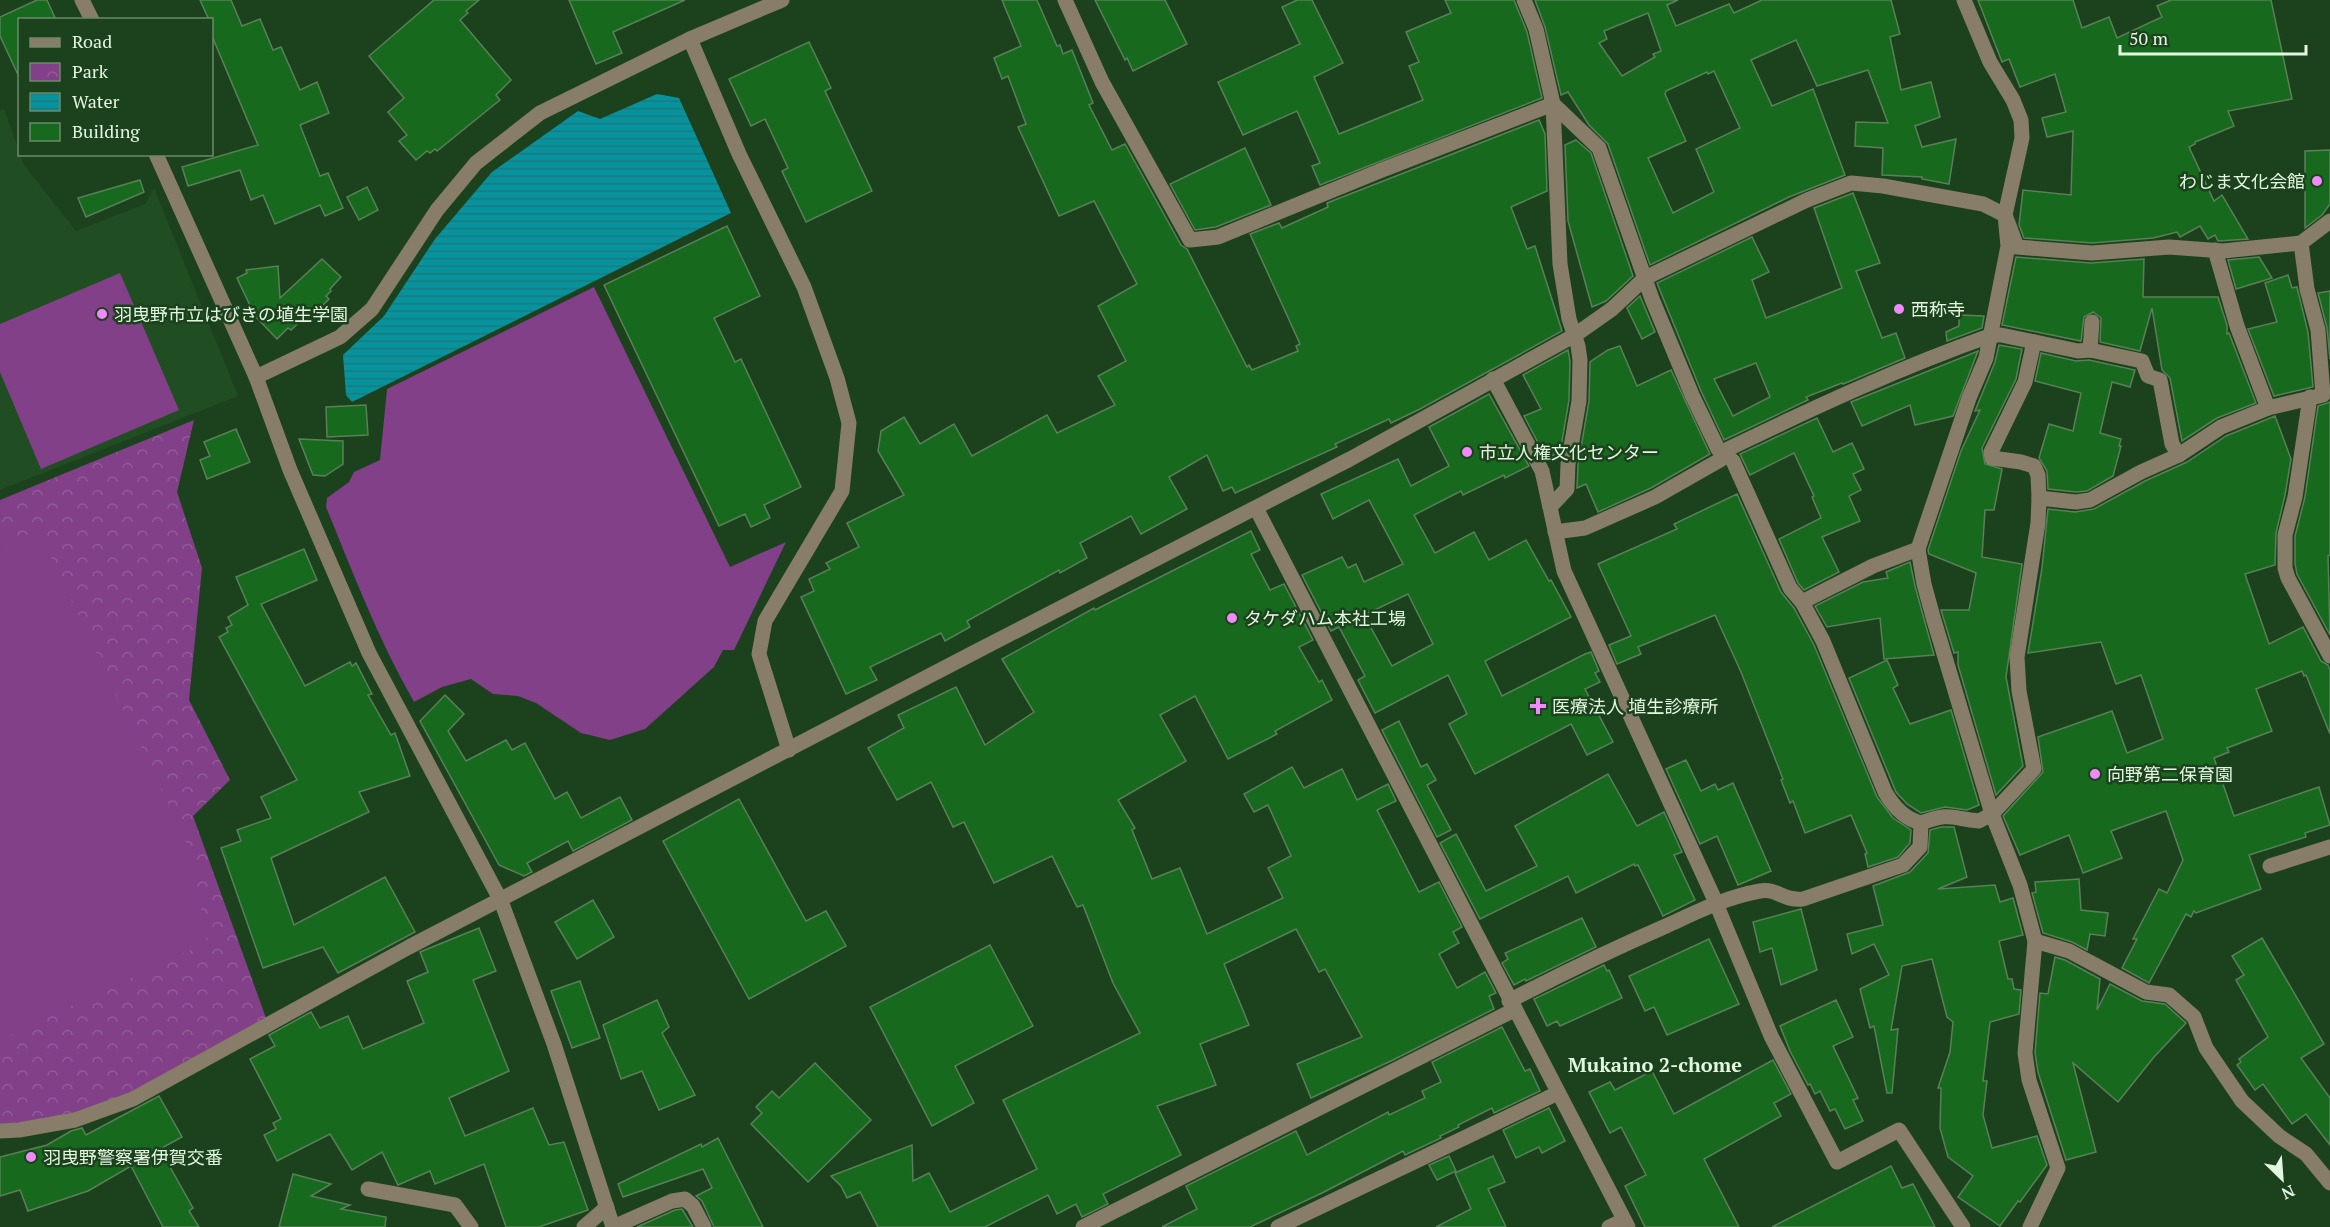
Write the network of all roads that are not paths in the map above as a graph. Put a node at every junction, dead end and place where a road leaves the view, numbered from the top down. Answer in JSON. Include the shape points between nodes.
{"nodes":[{"id":1,"x":82,"y":0,"type":"edge"},
{"id":2,"x":782,"y":0,"type":"edge"},
{"id":3,"x":1065,"y":0,"type":"edge"},
{"id":4,"x":1524,"y":0,"type":"edge"},
{"id":5,"x":1964,"y":0,"type":"edge"},
{"id":6,"x":91,"y":18,"type":"edge"},
{"id":7,"x":690,"y":39,"type":"junction"},
{"id":8,"x":1553,"y":104,"type":"junction"},
{"id":9,"x":157,"y":156,"type":"edge"},
{"id":10,"x":2004,"y":215,"type":"junction"},
{"id":11,"x":2330,"y":221,"type":"edge"},
{"id":12,"x":2301,"y":243,"type":"junction"},
{"id":13,"x":2215,"y":250,"type":"junction"},
{"id":14,"x":1645,"y":278,"type":"junction"},
{"id":15,"x":2092,"y":322,"type":"dead end"},
{"id":16,"x":1575,"y":335,"type":"junction"},
{"id":17,"x":1992,"y":335,"type":"junction"},
{"id":18,"x":2034,"y":342,"type":"junction"},
{"id":19,"x":2090,"y":350,"type":"junction"},
{"id":20,"x":256,"y":377,"type":"junction"},
{"id":21,"x":1493,"y":380,"type":"junction"},
{"id":22,"x":2310,"y":398,"type":"junction"},
{"id":23,"x":2268,"y":408,"type":"junction"},
{"id":24,"x":1724,"y":455,"type":"junction"},
{"id":25,"x":2179,"y":455,"type":"junction"},
{"id":26,"x":2039,"y":498,"type":"junction"},
{"id":27,"x":1550,"y":507,"type":"junction"},
{"id":28,"x":1256,"y":508,"type":"junction"},
{"id":29,"x":1556,"y":532,"type":"junction"},
{"id":30,"x":1918,"y":549,"type":"junction"},
{"id":31,"x":1802,"y":602,"type":"junction"},
{"id":32,"x":2330,"y":656,"type":"edge"},
{"id":33,"x":789,"y":750,"type":"junction"},
{"id":34,"x":1992,"y":814,"type":"junction"},
{"id":35,"x":1922,"y":823,"type":"junction"},
{"id":36,"x":2330,"y":847,"type":"edge"},
{"id":37,"x":2270,"y":866,"type":"dead end"},
{"id":38,"x":501,"y":901,"type":"junction"},
{"id":39,"x":1716,"y":903,"type":"junction"},
{"id":40,"x":2035,"y":941,"type":"junction"},
{"id":41,"x":1512,"y":1005,"type":"junction"},
{"id":42,"x":1557,"y":1092,"type":"junction"},
{"id":43,"x":0,"y":1131,"type":"edge"},
{"id":44,"x":2330,"y":1183,"type":"edge"},
{"id":45,"x":368,"y":1189,"type":"dead end"},
{"id":46,"x":607,"y":1207,"type":"junction"},
{"id":47,"x":1626,"y":1223,"type":"edge"},
{"id":48,"x":471,"y":1227,"type":"edge"},
{"id":49,"x":585,"y":1227,"type":"edge"},
{"id":50,"x":613,"y":1227,"type":"edge"},
{"id":51,"x":704,"y":1227,"type":"edge"},
{"id":52,"x":1083,"y":1227,"type":"edge"},
{"id":53,"x":1278,"y":1227,"type":"edge"},
{"id":54,"x":1609,"y":1227,"type":"edge"},
{"id":55,"x":1963,"y":1227,"type":"edge"},
{"id":56,"x":2030,"y":1227,"type":"edge"}],
"edges":[{"from":1,"to":6,"type":"street"},
{"from":2,"to":7,"type":"street"},
{"from":3,"to":8,"type":"street","via":[[1102,82],[1190,240],[1218,237]]},
{"from":4,"to":8,"type":"street","via":[[1536,29]]},
{"from":5,"to":10,"type":"street","via":[[1990,62],[2021,120],[2022,138]]},
{"from":7,"to":20,"type":"street","via":[[540,113],[476,163],[438,210],[372,309],[340,337]]},
{"from":7,"to":33,"type":"street","via":[[739,154],[804,287],[849,423],[842,491],[765,621],[759,654]]},
{"from":8,"to":14,"type":"street","via":[[1599,148]]},
{"from":8,"to":16,"type":"street","via":[[1560,264]]},
{"from":9,"to":20,"type":"street"},
{"from":10,"to":13,"type":"street","via":[[2017,247],[2092,253],[2169,247]]},
{"from":10,"to":14,"type":"street","via":[[1983,204],[1851,183]]},
{"from":10,"to":17,"type":"street","via":[[2008,246]]},
{"from":11,"to":12,"type":"street"},
{"from":12,"to":13,"type":"street"},
{"from":12,"to":22,"type":"street","via":[[2322,363],[2323,395]]},
{"from":13,"to":23,"type":"street","via":[[2237,326]]},
{"from":14,"to":16,"type":"street","via":[[1612,309]]},
{"from":14,"to":24,"type":"street","via":[[1705,424]]},
{"from":15,"to":19,"type":"street"},
{"from":16,"to":21,"type":"street"},
{"from":16,"to":27,"type":"street","via":[[1580,360],[1579,400],[1567,489]]},
{"from":17,"to":18,"type":"street"},
{"from":17,"to":24,"type":"street","via":[[1871,381],[1728,449]]},
{"from":17,"to":30,"type":"street"},
{"from":18,"to":19,"type":"street"},
{"from":18,"to":26,"type":"street","via":[[2025,382],[1991,452],[1992,458],[2034,466]]},
{"from":19,"to":25,"type":"street","via":[[2142,361],[2148,376],[2160,380],[2172,444]]},
{"from":20,"to":38,"type":"street","via":[[290,471],[369,653]]},
{"from":21,"to":27,"type":"street","via":[[1542,471]]},
{"from":21,"to":28,"type":"street"},
{"from":22,"to":23,"type":"street"},
{"from":22,"to":32,"type":"street","via":[[2295,497],[2284,535],[2285,568]]},
{"from":23,"to":25,"type":"street","via":[[2221,427]]},
{"from":24,"to":29,"type":"street","via":[[1628,510],[1586,528]]},
{"from":24,"to":31,"type":"street","via":[[1733,461],[1790,588]]},
{"from":25,"to":26,"type":"street","via":[[2090,500]]},
{"from":26,"to":34,"type":"street","via":[[2017,657],[2019,691],[2034,769]]},
{"from":27,"to":29,"type":"street"},
{"from":28,"to":33,"type":"street"},
{"from":28,"to":41,"type":"street"},
{"from":29,"to":39,"type":"street","via":[[1564,571]]},
{"from":30,"to":31,"type":"street","via":[[1873,566]]},
{"from":30,"to":34,"type":"street","via":[[1933,617]]},
{"from":31,"to":35,"type":"street","via":[[1823,641],[1885,792],[1910,820]]},
{"from":33,"to":38,"type":"street"},
{"from":34,"to":35,"type":"street","via":[[1978,821],[1951,815]]},
{"from":34,"to":40,"type":"street","via":[[2020,885]]},
{"from":35,"to":39,"type":"street","via":[[1920,847],[1903,865],[1803,899],[1791,900],[1773,891],[1763,891]]},
{"from":36,"to":37,"type":"street"},
{"from":38,"to":43,"type":"street","via":[[133,1100],[75,1120]]},
{"from":38,"to":46,"type":"street","via":[[554,1044]]},
{"from":39,"to":41,"type":"street","via":[[1600,954]]},
{"from":39,"to":55,"type":"street","via":[[1772,1036],[1837,1162],[1899,1130]]},
{"from":40,"to":44,"type":"street","via":[[2069,951],[2146,992],[2169,995],[2194,1017],[2206,1048],[2242,1101],[2279,1136],[2307,1154]]},
{"from":40,"to":56,"type":"street","via":[[2025,1053],[2029,1080],[2058,1168]]},
{"from":41,"to":42,"type":"street"},
{"from":41,"to":52,"type":"street"},
{"from":42,"to":47,"type":"street"},
{"from":42,"to":53,"type":"street"},
{"from":45,"to":48,"type":"street","via":[[455,1205]]},
{"from":46,"to":49,"type":"street"},
{"from":46,"to":50,"type":"street"},
{"from":47,"to":54,"type":"street"},
{"from":50,"to":51,"type":"street","via":[[685,1199]]}]}
